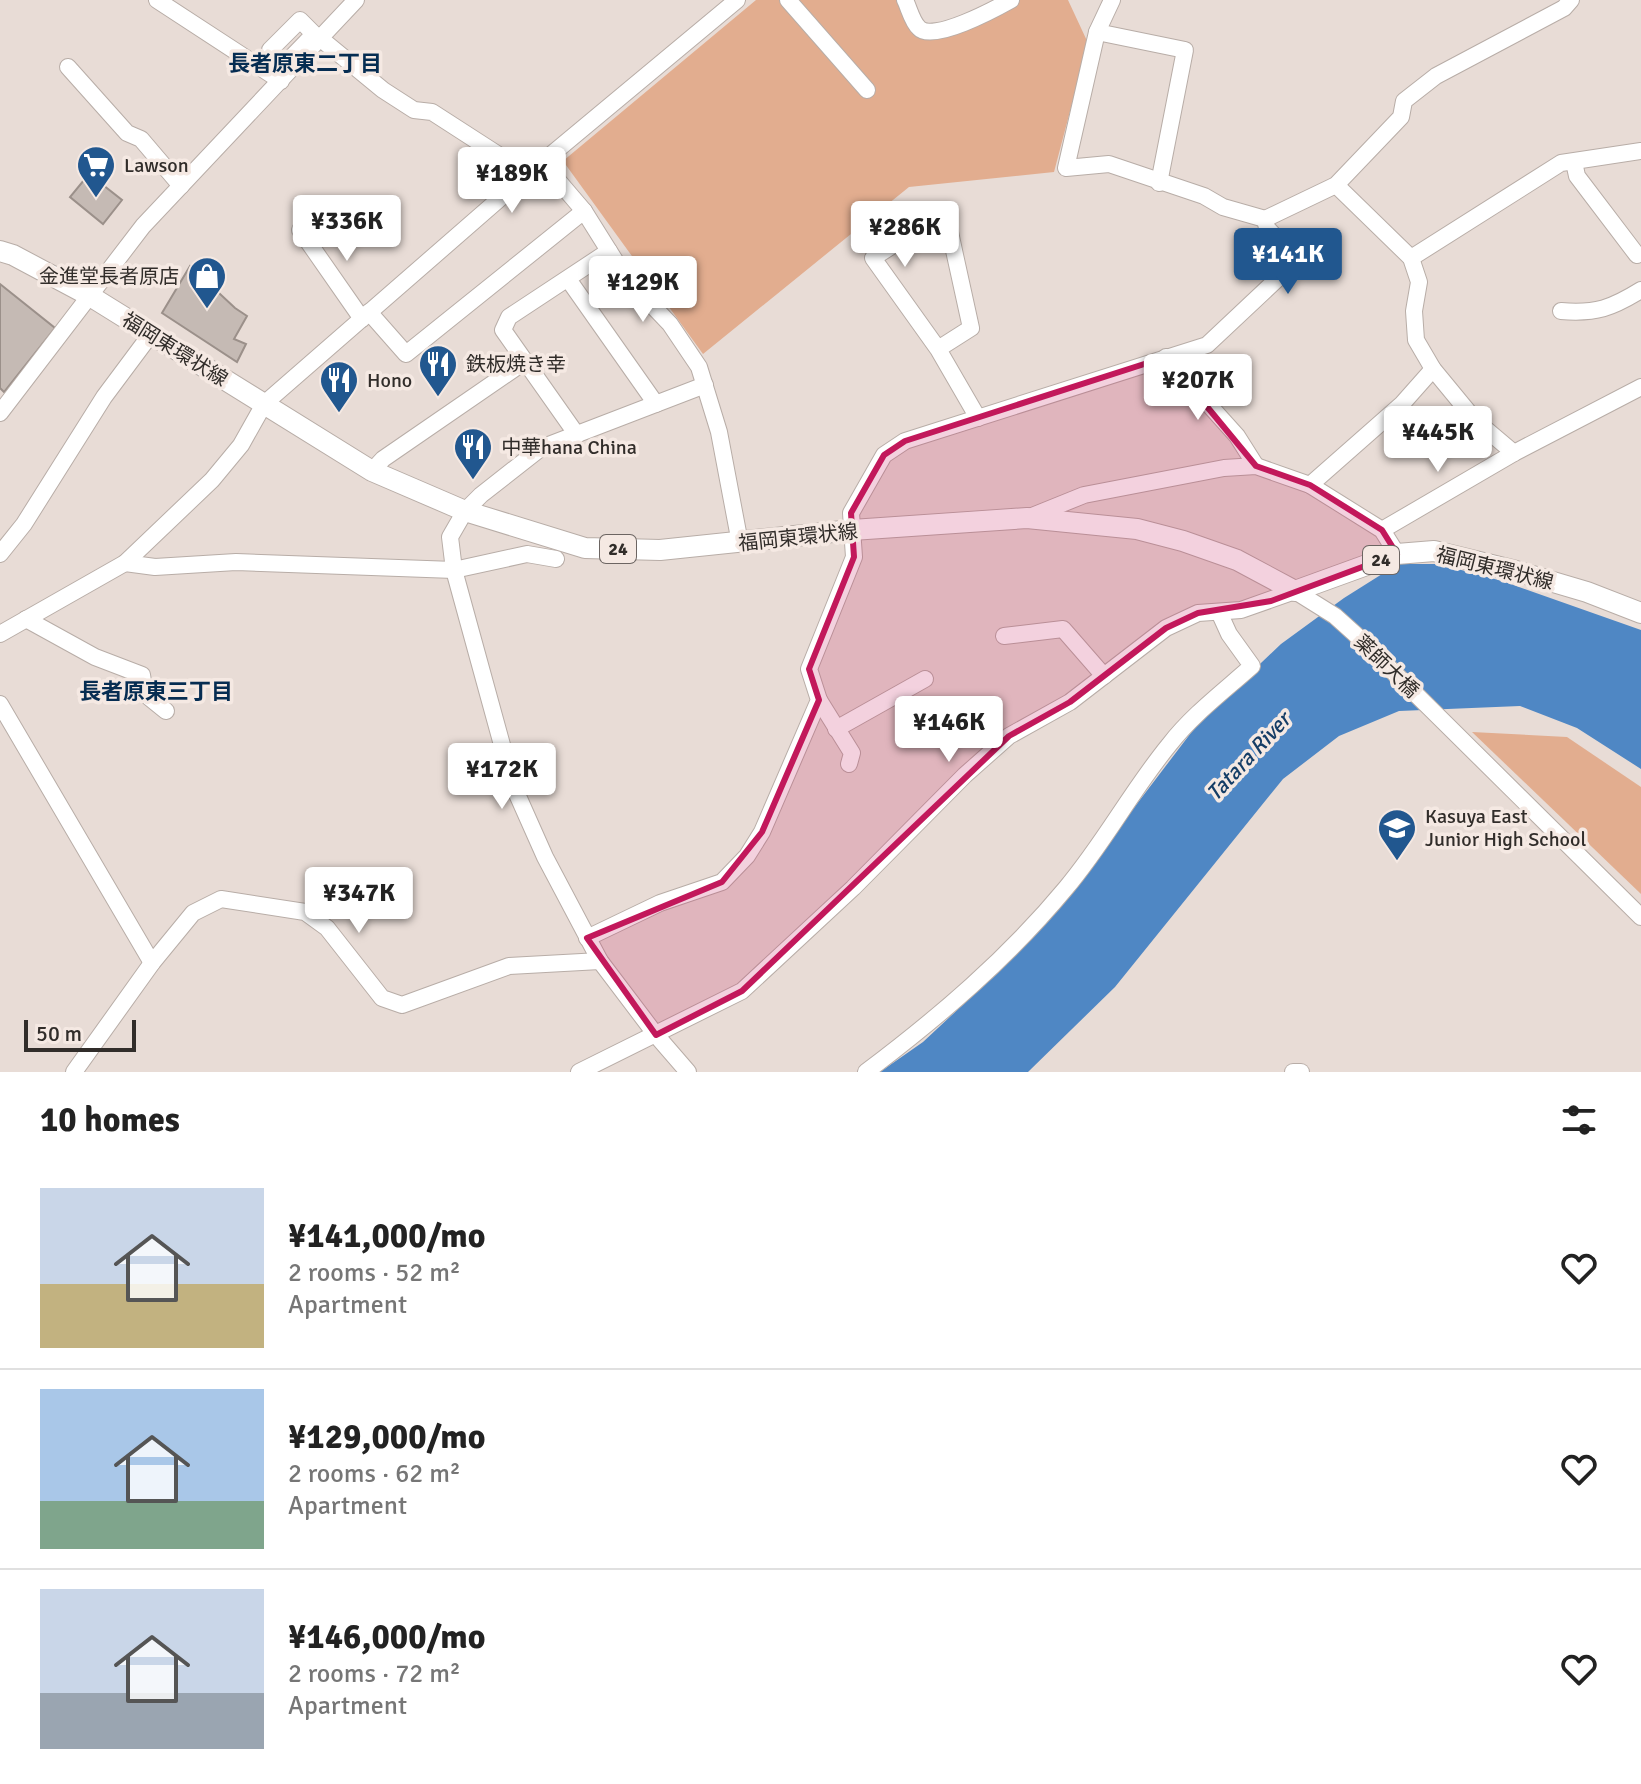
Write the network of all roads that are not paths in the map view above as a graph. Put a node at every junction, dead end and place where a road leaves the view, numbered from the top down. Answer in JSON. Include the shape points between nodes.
{"nodes":[{"id":1,"x":157,"y":0,"type":"edge"},
{"id":2,"x":356,"y":0,"type":"edge"},
{"id":3,"x":737,"y":0,"type":"edge"},
{"id":4,"x":788,"y":0,"type":"edge"},
{"id":5,"x":905,"y":0,"type":"edge"},
{"id":6,"x":1011,"y":0,"type":"edge"},
{"id":7,"x":1112,"y":0,"type":"edge"},
{"id":8,"x":1571,"y":0,"type":"edge"},
{"id":9,"x":1097,"y":32,"type":"junction"},
{"id":10,"x":321,"y":39,"type":"junction"},
{"id":11,"x":68,"y":67,"type":"dead end"},
{"id":12,"x":281,"y":81,"type":"junction"},
{"id":13,"x":867,"y":90,"type":"dead end"},
{"id":14,"x":1641,"y":151,"type":"edge"},
{"id":15,"x":1574,"y":162,"type":"junction"},
{"id":16,"x":543,"y":163,"type":"junction"},
{"id":17,"x":528,"y":174,"type":"junction"},
{"id":18,"x":1159,"y":183,"type":"junction"},
{"id":19,"x":1336,"y":185,"type":"junction"},
{"id":20,"x":181,"y":186,"type":"junction"},
{"id":21,"x":584,"y":211,"type":"junction"},
{"id":22,"x":1265,"y":219,"type":"junction"},
{"id":23,"x":300,"y":230,"type":"dead end"},
{"id":24,"x":0,"y":251,"type":"edge"},
{"id":25,"x":609,"y":251,"type":"junction"},
{"id":26,"x":1637,"y":255,"type":"dead end"},
{"id":27,"x":1411,"y":258,"type":"junction"},
{"id":28,"x":568,"y":279,"type":"junction"},
{"id":29,"x":1641,"y":290,"type":"edge"},
{"id":30,"x":90,"y":296,"type":"junction"},
{"id":31,"x":1561,"y":311,"type":"dead end"},
{"id":32,"x":365,"y":316,"type":"junction"},
{"id":33,"x":151,"y":334,"type":"junction"},
{"id":34,"x":938,"y":349,"type":"junction"},
{"id":35,"x":1166,"y":357,"type":"junction"},
{"id":36,"x":524,"y":362,"type":"junction"},
{"id":37,"x":1433,"y":369,"type":"junction"},
{"id":38,"x":705,"y":385,"type":"junction"},
{"id":39,"x":1641,"y":387,"type":"edge"},
{"id":40,"x":264,"y":404,"type":"junction"},
{"id":41,"x":656,"y":404,"type":"junction"},
{"id":42,"x":0,"y":413,"type":"edge"},
{"id":43,"x":978,"y":418,"type":"junction"},
{"id":44,"x":577,"y":435,"type":"junction"},
{"id":45,"x":1514,"y":453,"type":"junction"},
{"id":46,"x":1256,"y":466,"type":"junction"},
{"id":47,"x":372,"y":471,"type":"junction"},
{"id":48,"x":1310,"y":485,"type":"junction"},
{"id":49,"x":465,"y":511,"type":"junction"},
{"id":50,"x":1027,"y":518,"type":"junction"},
{"id":51,"x":852,"y":530,"type":"junction"},
{"id":52,"x":1382,"y":530,"type":"junction"},
{"id":53,"x":740,"y":543,"type":"junction"},
{"id":54,"x":0,"y":554,"type":"edge"},
{"id":55,"x":1397,"y":554,"type":"junction"},
{"id":56,"x":556,"y":559,"type":"dead end"},
{"id":57,"x":125,"y":563,"type":"junction"},
{"id":58,"x":454,"y":570,"type":"junction"},
{"id":59,"x":1295,"y":591,"type":"junction"},
{"id":60,"x":1219,"y":612,"type":"junction"},
{"id":61,"x":1641,"y":613,"type":"edge"},
{"id":62,"x":26,"y":619,"type":"junction"},
{"id":63,"x":0,"y":634,"type":"edge"},
{"id":64,"x":1004,"y":636,"type":"dead end"},
{"id":65,"x":1104,"y":676,"type":"junction"},
{"id":66,"x":925,"y":679,"type":"dead end"},
{"id":67,"x":819,"y":700,"type":"junction"},
{"id":68,"x":0,"y":704,"type":"edge"},
{"id":69,"x":166,"y":711,"type":"dead end"},
{"id":70,"x":836,"y":729,"type":"junction"},
{"id":71,"x":849,"y":764,"type":"dead end"},
{"id":72,"x":1641,"y":917,"type":"edge"},
{"id":73,"x":587,"y":938,"type":"junction"},
{"id":74,"x":600,"y":961,"type":"junction"},
{"id":75,"x":152,"y":963,"type":"junction"},
{"id":76,"x":656,"y":1035,"type":"junction"},
{"id":77,"x":74,"y":1072,"type":"edge"},
{"id":78,"x":579,"y":1072,"type":"edge"},
{"id":79,"x":688,"y":1072,"type":"edge"},
{"id":80,"x":866,"y":1072,"type":"edge"},
{"id":81,"x":1293,"y":1072,"type":"edge"},
{"id":82,"x":1301,"y":1072,"type":"edge"}],
"edges":[{"from":1,"to":12,"type":"street"},
{"from":2,"to":10,"type":"street"},
{"from":3,"to":16,"type":"street"},
{"from":4,"to":13,"type":"street"},
{"from":5,"to":6,"type":"street","via":[[919,29],[927,33],[941,32]]},
{"from":7,"to":9,"type":"street"},
{"from":8,"to":19,"type":"street","via":[[1436,76],[1404,101],[1401,117]]},
{"from":9,"to":18,"type":"street","via":[[1185,50]]},
{"from":9,"to":18,"type":"street","via":[[1066,168],[1109,164]]},
{"from":10,"to":12,"type":"street","via":[[301,54]]},
{"from":10,"to":17,"type":"street","via":[[383,90],[414,110],[432,112]]},
{"from":11,"to":20,"type":"street"},
{"from":12,"to":20,"type":"street"},
{"from":14,"to":15,"type":"street"},
{"from":15,"to":26,"type":"street","via":[[1577,176]]},
{"from":15,"to":27,"type":"street","via":[[1561,163]]},
{"from":16,"to":17,"type":"street"},
{"from":16,"to":21,"type":"street"},
{"from":17,"to":32,"type":"street"},
{"from":18,"to":22,"type":"street"},
{"from":19,"to":22,"type":"street"},
{"from":19,"to":27,"type":"street"},
{"from":20,"to":30,"type":"street"},
{"from":21,"to":25,"type":"street"},
{"from":21,"to":32,"type":"street","via":[[406,354]]},
{"from":22,"to":35,"type":"street","via":[[1296,259],[1207,345]]},
{"from":23,"to":32,"type":"street"},
{"from":24,"to":30,"type":"main road","name":"福岡東環状線","number":"24"},
{"from":25,"to":28,"type":"street"},
{"from":25,"to":38,"type":"street","via":[[626,278],[670,324]]},
{"from":27,"to":37,"type":"street","via":[[1419,282],[1416,340]]},
{"from":28,"to":36,"type":"street","via":[[509,317],[503,330]]},
{"from":28,"to":41,"type":"street"},
{"from":29,"to":31,"type":"street","via":[[1588,313]]},
{"from":30,"to":33,"type":"main road","name":"福岡東環状線","number":"24"},
{"from":30,"to":42,"type":"street"},
{"from":32,"to":40,"type":"street"},
{"from":33,"to":40,"type":"main road","name":"福岡東環状線","number":"24"},
{"from":33,"to":54,"type":"street"},
{"from":34,"to":34,"type":"street","via":[[873,258],[929,222],[948,223],[971,328]]},
{"from":34,"to":43,"type":"street"},
{"from":35,"to":43,"type":"street"},
{"from":35,"to":46,"type":"street","via":[[1237,436]]},
{"from":36,"to":44,"type":"street"},
{"from":36,"to":47,"type":"street"},
{"from":37,"to":45,"type":"street","via":[[1475,420]]},
{"from":37,"to":48,"type":"street","via":[[1402,404]]},
{"from":38,"to":41,"type":"street"},
{"from":38,"to":53,"type":"street"},
{"from":39,"to":45,"type":"street"},
{"from":40,"to":47,"type":"main road","name":"福岡東環状線","number":"24"},
{"from":40,"to":57,"type":"street","via":[[241,445],[212,480]]},
{"from":41,"to":44,"type":"street"},
{"from":43,"to":51,"type":"street","via":[[905,441],[884,455],[851,513]]},
{"from":44,"to":49,"type":"street","via":[[541,448]]},
{"from":45,"to":52,"type":"street"},
{"from":46,"to":48,"type":"street"},
{"from":46,"to":50,"type":"street","via":[[1084,495]]},
{"from":47,"to":49,"type":"main road","name":"福岡東環状線","number":"24"},
{"from":48,"to":52,"type":"street"},
{"from":49,"to":53,"type":"main road","name":"福岡東環状線","number":"24","via":[[585,548],[660,550]]},
{"from":49,"to":58,"type":"street","via":[[450,537]]},
{"from":50,"to":51,"type":"main road","name":"福岡東環状線","number":"24"},
{"from":50,"to":59,"type":"main road","name":"福岡東環状線","number":"24","via":[[1137,529],[1183,541],[1237,560]]},
{"from":51,"to":53,"type":"main road","name":"福岡東環状線","number":"24"},
{"from":51,"to":67,"type":"street","via":[[854,557],[809,669]]},
{"from":52,"to":55,"type":"street"},
{"from":55,"to":59,"type":"main road","name":"福岡東環状線","number":"24"},
{"from":55,"to":61,"type":"main road","name":"福岡東環状線","number":"24","via":[[1434,551],[1469,557]]},
{"from":56,"to":58,"type":"street","via":[[527,554]]},
{"from":57,"to":58,"type":"street"},
{"from":57,"to":62,"type":"street"},
{"from":58,"to":73,"type":"street","via":[[513,785]]},
{"from":59,"to":60,"type":"street"},
{"from":59,"to":72,"type":"street","name":"薬師大橋","via":[[1355,634]]},
{"from":60,"to":65,"type":"street","via":[[1198,613],[1166,628]]},
{"from":60,"to":80,"type":"street","via":[[1252,666],[1169,744],[1067,887],[1008,952]]},
{"from":62,"to":63,"type":"street"},
{"from":62,"to":69,"type":"street","via":[[95,657],[142,675],[145,694]]},
{"from":64,"to":65,"type":"street","via":[[1063,629]]},
{"from":65,"to":76,"type":"street","via":[[1009,736],[742,991]]},
{"from":66,"to":70,"type":"street"},
{"from":67,"to":70,"type":"street"},
{"from":67,"to":73,"type":"street","via":[[762,832],[722,882],[660,903]]},
{"from":68,"to":75,"type":"street"},
{"from":70,"to":71,"type":"street","via":[[852,753]]},
{"from":73,"to":74,"type":"street"},
{"from":74,"to":75,"type":"street","via":[[509,966],[402,1005],[382,998],[327,928],[305,912],[221,899],[193,913]]},
{"from":74,"to":76,"type":"street"},
{"from":75,"to":77,"type":"street"},
{"from":76,"to":78,"type":"street"},
{"from":76,"to":79,"type":"street"},
{"from":81,"to":82,"type":"street"}]}
